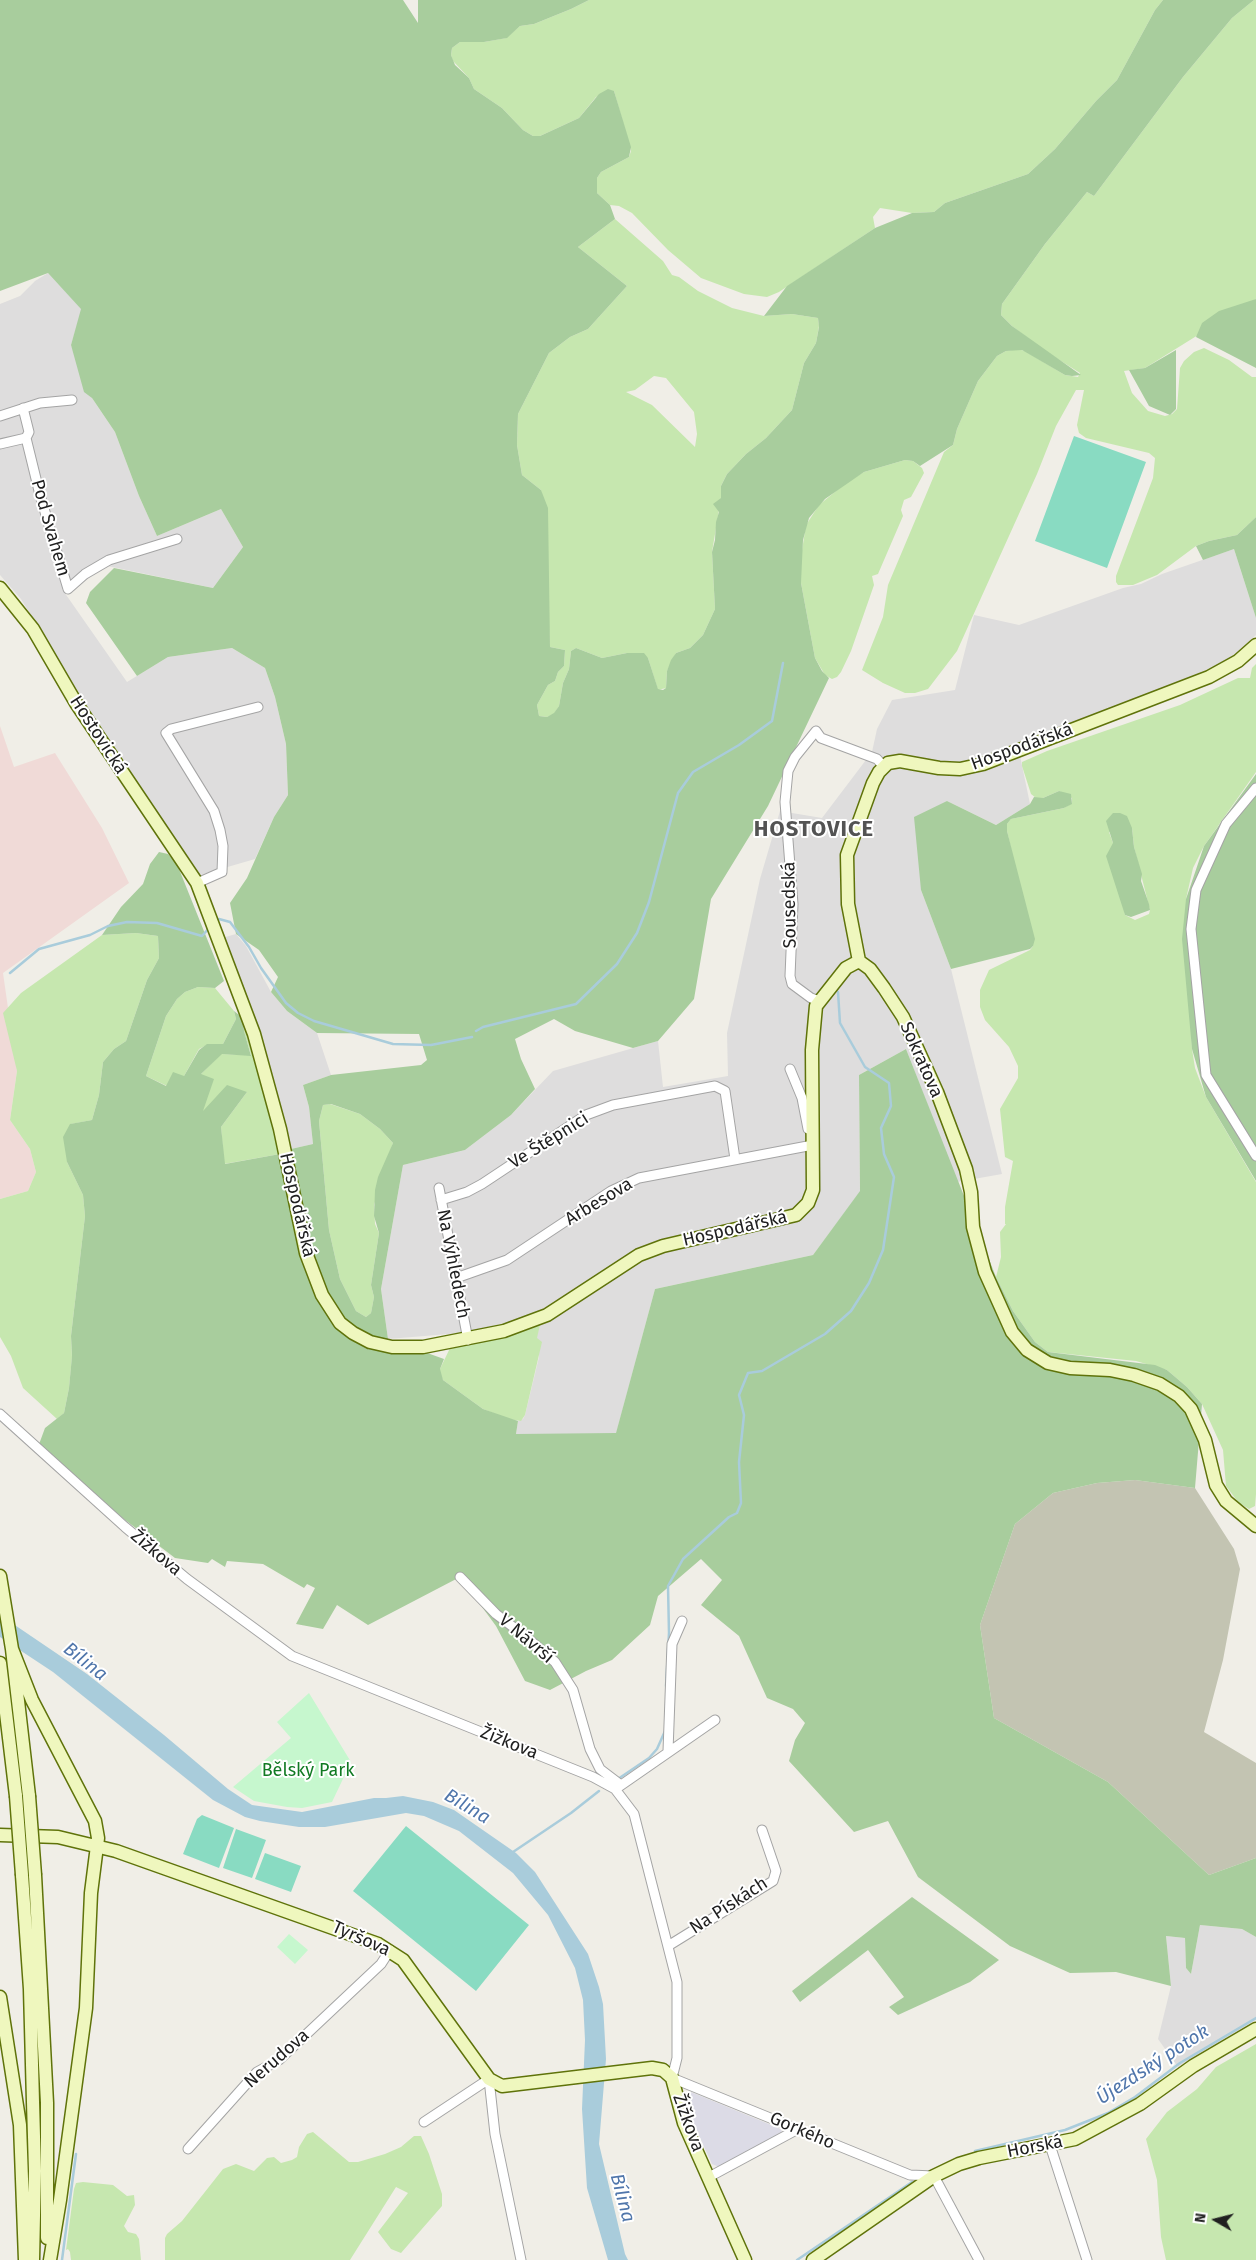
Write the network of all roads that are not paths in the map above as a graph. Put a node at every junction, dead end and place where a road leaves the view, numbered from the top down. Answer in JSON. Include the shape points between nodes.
{"nodes":[{"id":1,"x":72,"y":400,"type":"dead end"},
{"id":2,"x":22,"y":408,"type":"junction"},
{"id":3,"x":0,"y":416,"type":"edge"},
{"id":4,"x":26,"y":438,"type":"junction"},
{"id":5,"x":0,"y":444,"type":"edge"},
{"id":6,"x":177,"y":539,"type":"dead end"},
{"id":7,"x":0,"y":588,"type":"edge"},
{"id":8,"x":1256,"y":645,"type":"edge"},
{"id":9,"x":258,"y":707,"type":"dead end"},
{"id":10,"x":884,"y":767,"type":"junction"},
{"id":11,"x":1256,"y":788,"type":"edge"},
{"id":12,"x":197,"y":883,"type":"junction"},
{"id":13,"x":859,"y":961,"type":"junction"},
{"id":14,"x":820,"y":1001,"type":"junction"},
{"id":15,"x":790,"y":1069,"type":"dead end"},
{"id":16,"x":813,"y":1143,"type":"junction"},
{"id":17,"x":1256,"y":1156,"type":"edge"},
{"id":18,"x":735,"y":1159,"type":"junction"},
{"id":19,"x":438,"y":1188,"type":"dead end"},
{"id":20,"x":441,"y":1200,"type":"junction"},
{"id":21,"x":456,"y":1278,"type":"junction"},
{"id":22,"x":468,"y":1340,"type":"junction"},
{"id":23,"x":0,"y":1414,"type":"edge"},
{"id":24,"x":1256,"y":1526,"type":"edge"},
{"id":25,"x":0,"y":1576,"type":"edge"},
{"id":26,"x":460,"y":1577,"type":"dead end"},
{"id":27,"x":682,"y":1621,"type":"dead end"},
{"id":28,"x":12,"y":1649,"type":"junction"},
{"id":29,"x":0,"y":1663,"type":"edge"},
{"id":30,"x":715,"y":1720,"type":"dead end"},
{"id":31,"x":668,"y":1751,"type":"junction"},
{"id":32,"x":618,"y":1787,"type":"junction"},
{"id":33,"x":762,"y":1830,"type":"dead end"},
{"id":34,"x":0,"y":1835,"type":"edge"},
{"id":35,"x":98,"y":1846,"type":"junction"},
{"id":36,"x":668,"y":1946,"type":"junction"},
{"id":37,"x":390,"y":1950,"type":"junction"},
{"id":38,"x":0,"y":1997,"type":"edge"},
{"id":39,"x":1256,"y":2029,"type":"edge"},
{"id":40,"x":672,"y":2078,"type":"junction"},
{"id":41,"x":489,"y":2079,"type":"junction"},
{"id":42,"x":424,"y":2122,"type":"dead end"},
{"id":43,"x":798,"y":2129,"type":"junction"},
{"id":44,"x":1050,"y":2145,"type":"junction"},
{"id":45,"x":188,"y":2149,"type":"dead end"},
{"id":46,"x":934,"y":2176,"type":"junction"},
{"id":47,"x":708,"y":2178,"type":"junction"},
{"id":48,"x":25,"y":2260,"type":"edge"},
{"id":49,"x":33,"y":2260,"type":"edge"},
{"id":50,"x":48,"y":2260,"type":"edge"},
{"id":51,"x":520,"y":2260,"type":"edge"},
{"id":52,"x":745,"y":2260,"type":"edge"},
{"id":53,"x":813,"y":2260,"type":"edge"},
{"id":54,"x":979,"y":2260,"type":"edge"},
{"id":55,"x":1087,"y":2260,"type":"edge"}],
"edges":[{"from":1,"to":2,"type":"street","via":[[40,402]]},
{"from":2,"to":3,"type":"street"},
{"from":2,"to":4,"type":"street","name":"Pod Svahem","via":[[29,432]]},
{"from":4,"to":5,"type":"street"},
{"from":4,"to":6,"type":"street","name":"Pod Svahem","via":[[68,589],[109,560]]},
{"from":7,"to":12,"type":"street","name":"Hostovická","via":[[33,629],[76,703]]},
{"from":8,"to":10,"type":"street","name":"Hospodářská","via":[[1238,661],[1209,677],[984,764],[960,769],[900,761]]},
{"from":9,"to":12,"type":"street","via":[[166,733],[214,811],[220,830],[222,872]]},
{"from":10,"to":13,"type":"street","via":[[873,783],[847,855],[848,904]]},
{"from":10,"to":14,"type":"street","name":"Sousedská","via":[[877,759],[821,738],[816,731],[788,771],[785,802],[793,904],[790,976],[792,984]]},
{"from":11,"to":17,"type":"street","via":[[1226,824],[1196,890],[1191,929],[1206,1075]]},
{"from":12,"to":22,"type":"street","name":"Hospodářská","via":[[254,1034],[280,1129],[300,1232],[322,1295],[340,1323],[370,1342],[409,1347]]},
{"from":13,"to":14,"type":"street","name":"Hospodářská","via":[[846,968]]},
{"from":13,"to":24,"type":"street","name":"Sokratova","via":[[870,969],[903,1018],[937,1092],[966,1169],[973,1227],[985,1272],[1012,1332],[1027,1350],[1048,1363],[1134,1375],[1160,1384],[1179,1396],[1191,1409],[1205,1440],[1216,1485],[1226,1501]]},
{"from":14,"to":16,"type":"street","name":"Hospodářská","via":[[816,1006],[812,1050]]},
{"from":15,"to":16,"type":"street","via":[[802,1098]]},
{"from":16,"to":18,"type":"street","name":"Arbesova"},
{"from":16,"to":22,"type":"street","name":"Hospodářská","via":[[813,1190],[808,1203],[796,1215],[663,1246],[639,1255],[547,1315],[504,1332]]},
{"from":18,"to":20,"type":"street","name":"Ve Štěpnici","via":[[725,1090],[715,1086],[613,1105],[586,1115],[482,1184]]},
{"from":18,"to":21,"type":"street","name":"Arbesova","via":[[639,1178],[611,1191],[507,1260]]},
{"from":19,"to":20,"type":"street","name":"Na Výhledech"},
{"from":20,"to":21,"type":"street","name":"Na Výhledech"},
{"from":21,"to":22,"type":"street","name":"Na Výhledech"},
{"from":23,"to":32,"type":"street","name":"Žižkova","via":[[180,1573],[292,1656]]},
{"from":25,"to":28,"type":"street"},
{"from":26,"to":32,"type":"street","name":"V Návrší","via":[[496,1614],[555,1662],[573,1690],[590,1749],[600,1769]]},
{"from":27,"to":31,"type":"street","via":[[672,1644]]},
{"from":28,"to":35,"type":"street","via":[[32,1700],[94,1822]]},
{"from":28,"to":50,"type":"street","bridge":true,"via":[[36,1875],[47,2103]]},
{"from":29,"to":49,"type":"street","bridge":true,"via":[[16,1796],[30,1989],[35,2171]]},
{"from":30,"to":31,"type":"street"},
{"from":31,"to":32,"type":"street"},
{"from":32,"to":36,"type":"street","name":"Žižkova","via":[[634,1814]]},
{"from":33,"to":36,"type":"street","name":"Na Pískách","via":[[776,1871],[772,1881]]},
{"from":34,"to":35,"type":"street","name":"Tyršova","via":[[58,1838]]},
{"from":35,"to":37,"type":"street","name":"Tyršova","via":[[336,1928]]},
{"from":35,"to":50,"type":"street","via":[[92,1886],[86,2008]]},
{"from":36,"to":40,"type":"street","name":"Žižkova","via":[[677,1982],[677,2058]]},
{"from":37,"to":41,"type":"street","name":"Tyršova","via":[[407,1966]]},
{"from":37,"to":45,"type":"street","name":"Nerudova","via":[[380,1964],[279,2060],[257,2072]]},
{"from":38,"to":48,"type":"street","via":[[20,2125]]},
{"from":39,"to":44,"type":"street","name":"Horská","via":[[1105,2124],[1075,2139]]},
{"from":40,"to":41,"type":"street","via":[[656,2068],[509,2086]]},
{"from":40,"to":43,"type":"street","name":"Gorkého"},
{"from":40,"to":47,"type":"street","name":"Žižkova","via":[[679,2108]]},
{"from":41,"to":42,"type":"street"},
{"from":41,"to":51,"type":"street","name":"Tyršova","via":[[495,2134]]},
{"from":43,"to":46,"type":"street","name":"Gorkého","via":[[910,2175]]},
{"from":43,"to":47,"type":"street"},
{"from":44,"to":46,"type":"street","name":"Horská","via":[[979,2158]]},
{"from":44,"to":55,"type":"street"},
{"from":46,"to":53,"type":"street","name":"Horská"},
{"from":46,"to":54,"type":"street"},
{"from":47,"to":52,"type":"street","name":"Žižkova"}]}
